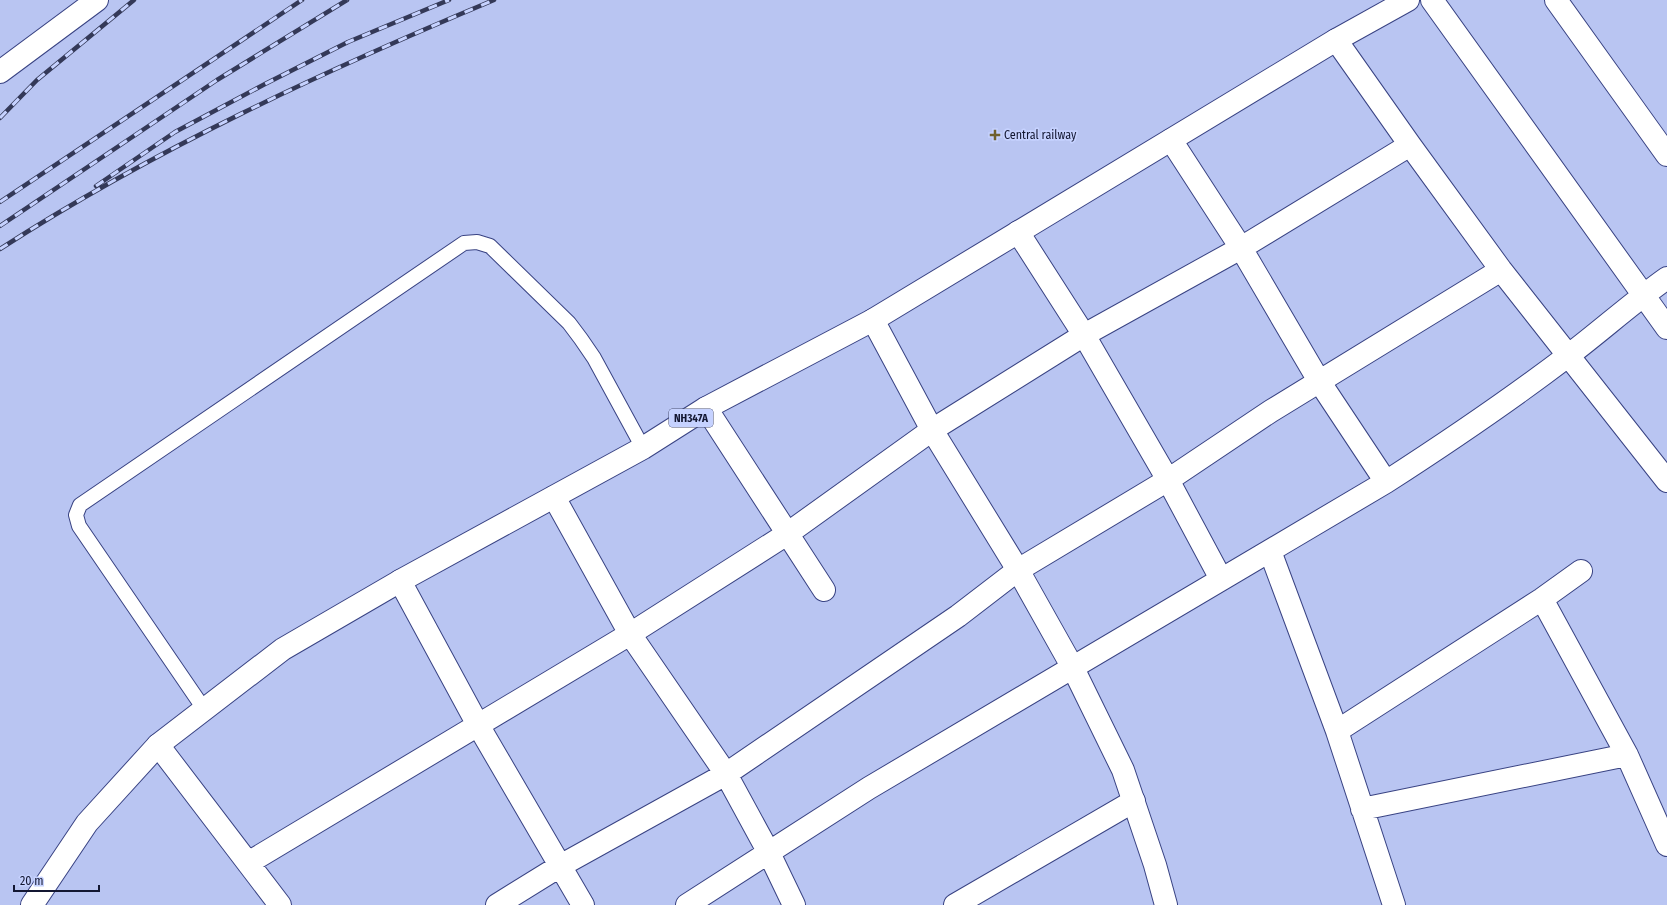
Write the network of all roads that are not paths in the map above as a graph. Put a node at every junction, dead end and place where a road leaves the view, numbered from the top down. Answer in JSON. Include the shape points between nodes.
{"nodes":[{"id":1,"x":98,"y":0,"type":"edge"},
{"id":2,"x":1408,"y":0,"type":"edge"},
{"id":3,"x":1432,"y":0,"type":"edge"},
{"id":4,"x":1556,"y":0,"type":"edge"},
{"id":5,"x":1336,"y":40,"type":"junction"},
{"id":6,"x":0,"y":72,"type":"edge"},
{"id":7,"x":1171,"y":140,"type":"junction"},
{"id":8,"x":1410,"y":145,"type":"junction"},
{"id":9,"x":1667,"y":155,"type":"edge"},
{"id":10,"x":1018,"y":232,"type":"junction"},
{"id":11,"x":1241,"y":248,"type":"junction"},
{"id":12,"x":1501,"y":270,"type":"junction"},
{"id":13,"x":1667,"y":278,"type":"edge"},
{"id":14,"x":1643,"y":295,"type":"junction"},
{"id":15,"x":872,"y":320,"type":"junction"},
{"id":16,"x":1667,"y":328,"type":"edge"},
{"id":17,"x":1084,"y":335,"type":"junction"},
{"id":18,"x":1570,"y":355,"type":"junction"},
{"id":19,"x":1319,"y":381,"type":"junction"},
{"id":20,"x":706,"y":408,"type":"junction"},
{"id":21,"x":932,"y":430,"type":"junction"},
{"id":22,"x":643,"y":448,"type":"junction"},
{"id":23,"x":1168,"y":480,"type":"junction"},
{"id":24,"x":1667,"y":481,"type":"edge"},
{"id":25,"x":1386,"y":482,"type":"junction"},
{"id":26,"x":554,"y":497,"type":"junction"},
{"id":27,"x":786,"y":534,"type":"junction"},
{"id":28,"x":1270,"y":551,"type":"junction"},
{"id":29,"x":1018,"y":570,"type":"junction"},
{"id":30,"x":1581,"y":572,"type":"dead end"},
{"id":31,"x":1221,"y":579,"type":"junction"},
{"id":32,"x":400,"y":581,"type":"junction"},
{"id":33,"x":824,"y":590,"type":"dead end"},
{"id":34,"x":1542,"y":599,"type":"junction"},
{"id":35,"x":630,"y":634,"type":"junction"},
{"id":36,"x":1073,"y":668,"type":"junction"},
{"id":37,"x":204,"y":709,"type":"junction"},
{"id":38,"x":478,"y":725,"type":"junction"},
{"id":39,"x":1337,"y":731,"type":"junction"},
{"id":40,"x":158,"y":745,"type":"junction"},
{"id":41,"x":1627,"y":755,"type":"junction"},
{"id":42,"x":726,"y":774,"type":"junction"},
{"id":43,"x":1134,"y":801,"type":"junction"},
{"id":44,"x":1362,"y":809,"type":"junction"},
{"id":45,"x":1667,"y":845,"type":"edge"},
{"id":46,"x":769,"y":853,"type":"junction"},
{"id":47,"x":248,"y":863,"type":"junction"},
{"id":48,"x":560,"y":866,"type":"junction"},
{"id":49,"x":32,"y":905,"type":"edge"},
{"id":50,"x":280,"y":905,"type":"edge"},
{"id":51,"x":497,"y":905,"type":"edge"},
{"id":52,"x":583,"y":905,"type":"edge"},
{"id":53,"x":687,"y":905,"type":"edge"},
{"id":54,"x":794,"y":905,"type":"edge"},
{"id":55,"x":956,"y":905,"type":"edge"},
{"id":56,"x":1166,"y":905,"type":"edge"},
{"id":57,"x":1394,"y":905,"type":"edge"}],
"edges":[{"from":1,"to":6,"type":"main road"},
{"from":2,"to":5,"type":"main road","number":"NH347A"},
{"from":3,"to":14,"type":"main road"},
{"from":4,"to":9,"type":"main road"},
{"from":5,"to":7,"type":"main road","number":"NH347A"},
{"from":5,"to":8,"type":"main road"},
{"from":7,"to":10,"type":"main road","number":"NH347A"},
{"from":7,"to":11,"type":"main road"},
{"from":8,"to":11,"type":"main road"},
{"from":8,"to":12,"type":"main road"},
{"from":10,"to":15,"type":"main road","number":"NH347A"},
{"from":10,"to":17,"type":"main road"},
{"from":11,"to":17,"type":"main road"},
{"from":11,"to":19,"type":"main road"},
{"from":12,"to":18,"type":"main road"},
{"from":12,"to":19,"type":"main road"},
{"from":13,"to":14,"type":"main road"},
{"from":14,"to":16,"type":"main road"},
{"from":14,"to":18,"type":"main road"},
{"from":15,"to":20,"type":"main road","number":"NH347A"},
{"from":15,"to":21,"type":"main road"},
{"from":17,"to":21,"type":"main road"},
{"from":17,"to":23,"type":"main road"},
{"from":18,"to":24,"type":"main road"},
{"from":18,"to":25,"type":"main road","via":[[1456,437]]},
{"from":19,"to":23,"type":"main road"},
{"from":19,"to":25,"type":"main road"},
{"from":20,"to":22,"type":"main road","number":"NH347A"},
{"from":20,"to":27,"type":"main road"},
{"from":21,"to":27,"type":"main road"},
{"from":21,"to":29,"type":"main road"},
{"from":22,"to":26,"type":"main road","number":"NH347A"},
{"from":22,"to":37,"type":"lane","via":[[594,358],[569,323],[490,246],[477,242],[464,243],[80,505],[76,515],[79,526]]},
{"from":23,"to":29,"type":"main road"},
{"from":23,"to":31,"type":"main road"},
{"from":25,"to":28,"type":"main road"},
{"from":26,"to":32,"type":"main road","number":"NH347A"},
{"from":26,"to":35,"type":"main road"},
{"from":27,"to":33,"type":"main road"},
{"from":27,"to":35,"type":"main road"},
{"from":28,"to":31,"type":"main road"},
{"from":28,"to":39,"type":"main road"},
{"from":29,"to":36,"type":"main road"},
{"from":29,"to":42,"type":"main road","via":[[958,616]]},
{"from":30,"to":34,"type":"main road"},
{"from":31,"to":36,"type":"main road"},
{"from":32,"to":37,"type":"main road","number":"NH347A","via":[[282,649]]},
{"from":32,"to":38,"type":"main road"},
{"from":34,"to":39,"type":"main road"},
{"from":34,"to":41,"type":"main road"},
{"from":35,"to":38,"type":"main road"},
{"from":35,"to":42,"type":"main road"},
{"from":36,"to":43,"type":"main road","via":[[1123,770]]},
{"from":36,"to":46,"type":"main road","via":[[869,788]]},
{"from":37,"to":40,"type":"main road","number":"NH347A"},
{"from":38,"to":47,"type":"main road"},
{"from":38,"to":48,"type":"main road"},
{"from":39,"to":44,"type":"main road"},
{"from":40,"to":47,"type":"main road"},
{"from":40,"to":49,"type":"main road","number":"NH347A","via":[[87,823]]},
{"from":41,"to":44,"type":"main road"},
{"from":41,"to":45,"type":"main road"},
{"from":42,"to":46,"type":"main road"},
{"from":42,"to":48,"type":"main road"},
{"from":43,"to":55,"type":"main road"},
{"from":43,"to":56,"type":"main road"},
{"from":44,"to":57,"type":"main road"},
{"from":46,"to":53,"type":"main road"},
{"from":46,"to":54,"type":"main road"},
{"from":47,"to":50,"type":"main road"},
{"from":48,"to":51,"type":"main road"},
{"from":48,"to":52,"type":"main road"}]}
